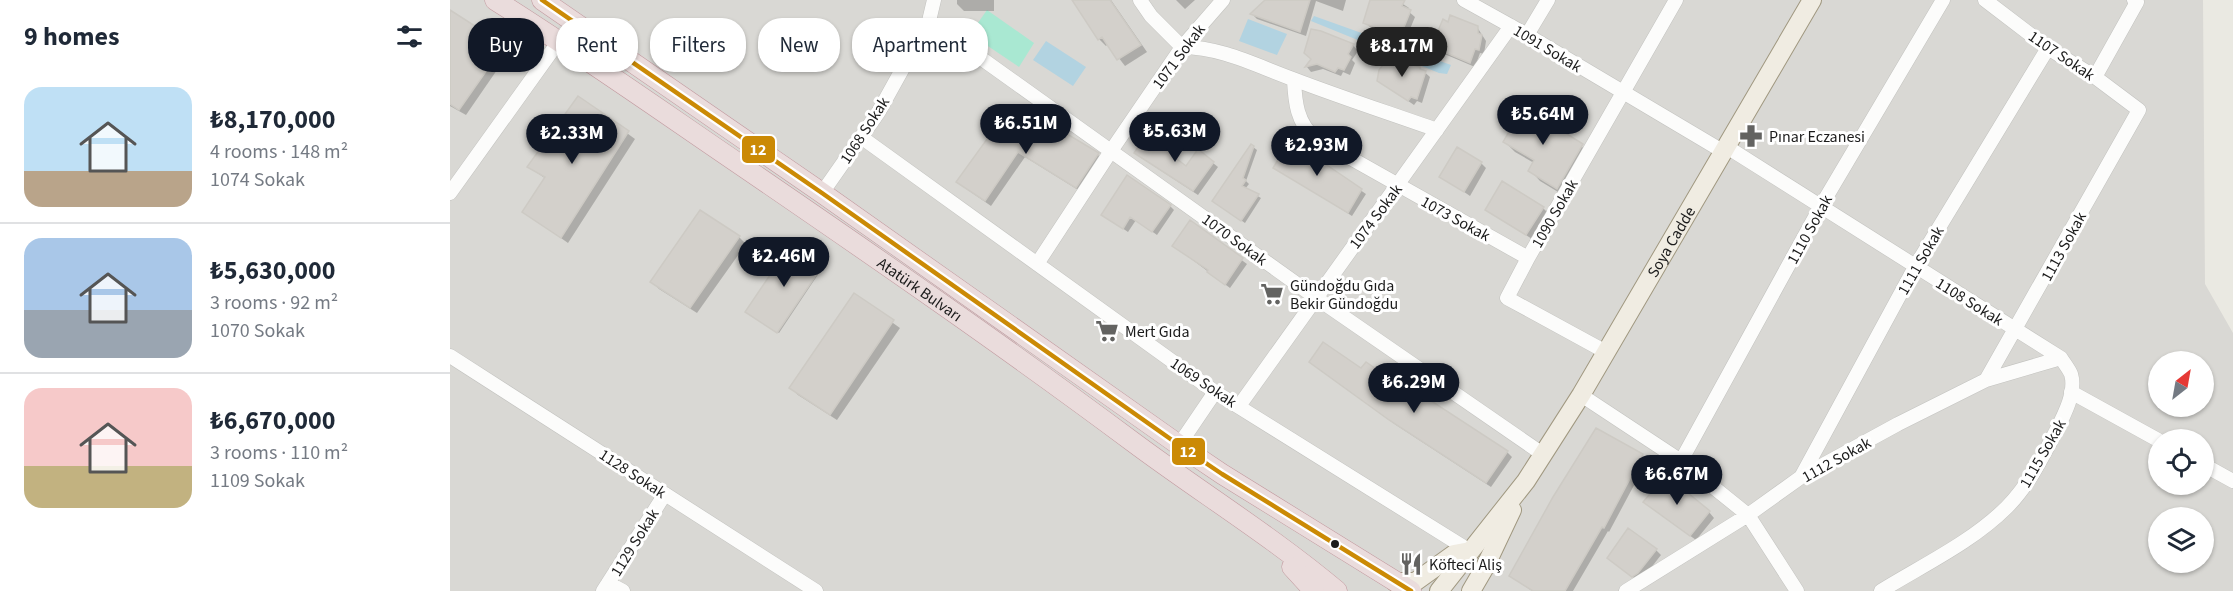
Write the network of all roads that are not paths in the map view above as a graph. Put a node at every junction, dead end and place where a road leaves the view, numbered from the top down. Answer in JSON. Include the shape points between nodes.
{"nodes":[{"id":1,"x":495,"y":0,"type":"edge"},
{"id":2,"x":542,"y":0,"type":"edge"},
{"id":3,"x":934,"y":0,"type":"edge"},
{"id":4,"x":1140,"y":0,"type":"edge"},
{"id":5,"x":1223,"y":0,"type":"edge"},
{"id":6,"x":1464,"y":0,"type":"edge"},
{"id":7,"x":1548,"y":0,"type":"edge"},
{"id":8,"x":1676,"y":0,"type":"edge"},
{"id":9,"x":1812,"y":0,"type":"edge"},
{"id":10,"x":1943,"y":0,"type":"edge"},
{"id":11,"x":1985,"y":0,"type":"edge"},
{"id":12,"x":2134,"y":0,"type":"edge"},
{"id":13,"x":930,"y":18,"type":"edge"},
{"id":14,"x":1511,"y":26,"type":"junction"},
{"id":15,"x":1527,"y":34,"type":"junction"},
{"id":16,"x":556,"y":39,"type":"edge"},
{"id":17,"x":556,"y":45,"type":"edge"},
{"id":18,"x":1182,"y":47,"type":"junction"},
{"id":19,"x":2048,"y":48,"type":"junction"},
{"id":20,"x":988,"y":63,"type":"edge"},
{"id":21,"x":604,"y":72,"type":"edge"},
{"id":22,"x":901,"y":72,"type":"edge"},
{"id":23,"x":2095,"y":77,"type":"junction"},
{"id":24,"x":1294,"y":80,"type":"junction"},
{"id":25,"x":1622,"y":93,"type":"junction"},
{"id":26,"x":2139,"y":110,"type":"joint"},
{"id":27,"x":1437,"y":130,"type":"junction"},
{"id":28,"x":861,"y":137,"type":"junction"},
{"id":29,"x":1725,"y":150,"type":"junction"},
{"id":30,"x":1110,"y":151,"type":"junction"},
{"id":31,"x":1398,"y":186,"type":"junction"},
{"id":32,"x":450,"y":193,"type":"edge"},
{"id":33,"x":822,"y":193,"type":"junction"},
{"id":34,"x":1821,"y":206,"type":"junction"},
{"id":35,"x":1528,"y":258,"type":"junction"},
{"id":36,"x":1037,"y":264,"type":"junction"},
{"id":37,"x":1915,"y":267,"type":"junction"},
{"id":38,"x":1315,"y":297,"type":"junction"},
{"id":39,"x":2016,"y":329,"type":"junction"},
{"id":40,"x":1606,"y":352,"type":"junction"},
{"id":41,"x":450,"y":356,"type":"edge"},
{"id":42,"x":2061,"y":358,"type":"junction"},
{"id":43,"x":1986,"y":380,"type":"junction"},
{"id":44,"x":1215,"y":392,"type":"junction"},
{"id":45,"x":2071,"y":392,"type":"junction"},
{"id":46,"x":1581,"y":395,"type":"junction"},
{"id":47,"x":1239,"y":406,"type":"junction"},
{"id":48,"x":2148,"y":434,"type":"edge"},
{"id":49,"x":1179,"y":445,"type":"junction"},
{"id":50,"x":1544,"y":455,"type":"junction"},
{"id":51,"x":1682,"y":461,"type":"junction"},
{"id":52,"x":2214,"y":471,"type":"edge"},
{"id":53,"x":1800,"y":477,"type":"junction"},
{"id":54,"x":1526,"y":481,"type":"junction"},
{"id":55,"x":2233,"y":482,"type":"edge"},
{"id":56,"x":665,"y":494,"type":"junction"},
{"id":57,"x":1220,"y":505,"type":"junction"},
{"id":58,"x":1748,"y":515,"type":"junction"},
{"id":59,"x":1470,"y":551,"type":"junction"},
{"id":60,"x":1403,"y":586,"type":"edge"},
{"id":61,"x":606,"y":587,"type":"edge"},
{"id":62,"x":623,"y":591,"type":"edge"},
{"id":63,"x":816,"y":591,"type":"edge"},
{"id":64,"x":1314,"y":591,"type":"edge"},
{"id":65,"x":1337,"y":591,"type":"edge"},
{"id":66,"x":1439,"y":591,"type":"edge"},
{"id":67,"x":1471,"y":591,"type":"edge"},
{"id":68,"x":1626,"y":591,"type":"edge"},
{"id":69,"x":1797,"y":591,"type":"edge"},
{"id":70,"x":1881,"y":591,"type":"edge"}],
"edges":[{"from":1,"to":16,"type":"highway","name":"Atatürk Bulvarı"},
{"from":2,"to":33,"type":"highway","name":"Atatürk Bulvarı"},
{"from":3,"to":13,"type":"street","name":"1068 Sokak"},
{"from":4,"to":18,"type":"street"},
{"from":5,"to":18,"type":"street","name":"1071 Sokak"},
{"from":6,"to":14,"type":"street","name":"1091 Sokak"},
{"from":7,"to":15,"type":"street"},
{"from":8,"to":25,"type":"street","name":"1090 Sokak"},
{"from":9,"to":29,"type":"main road","name":"Soya Cadde"},
{"from":10,"to":34,"type":"street","name":"1110 Sokak"},
{"from":11,"to":19,"type":"street","name":"1107 Sokak"},
{"from":12,"to":23,"type":"street","via":[[2137,2]]},
{"from":14,"to":15,"type":"street","name":"1091 Sokak"},
{"from":14,"to":27,"type":"street","name":"1074 Sokak"},
{"from":15,"to":25,"type":"street","name":"1091 Sokak"},
{"from":17,"to":32,"type":"street"},
{"from":18,"to":24,"type":"street","via":[[1229,54]]},
{"from":18,"to":30,"type":"street","name":"1071 Sokak"},
{"from":19,"to":23,"type":"street","name":"1107 Sokak"},
{"from":19,"to":37,"type":"street","name":"1111 Sokak"},
{"from":20,"to":30,"type":"street","name":"1070 Sokak"},
{"from":21,"to":57,"type":"highway","name":"Atatürk Bulvarı","via":[[1051,381]]},
{"from":22,"to":28,"type":"street","name":"1068 Sokak"},
{"from":23,"to":26,"type":"street","name":"1107 Sokak"},
{"from":24,"to":27,"type":"street"},
{"from":24,"to":31,"type":"street","name":"1073 Sokak","via":[[1295,103],[1307,131]]},
{"from":25,"to":29,"type":"street","name":"1091 Sokak"},
{"from":25,"to":35,"type":"street","name":"1090 Sokak"},
{"from":26,"to":39,"type":"street","name":"1113 Sokak"},
{"from":27,"to":31,"type":"street","name":"1074 Sokak"},
{"from":28,"to":33,"type":"street","name":"1068 Sokak"},
{"from":28,"to":36,"type":"street","name":"1069 Sokak"},
{"from":29,"to":34,"type":"street","name":"1108 Sokak"},
{"from":29,"to":40,"type":"main road","name":"Soya Cadde"},
{"from":30,"to":36,"type":"street","name":"1071 Sokak"},
{"from":30,"to":38,"type":"street","name":"1070 Sokak"},
{"from":31,"to":35,"type":"street","name":"1073 Sokak"},
{"from":31,"to":38,"type":"street","name":"1074 Sokak"},
{"from":33,"to":49,"type":"highway","name":"Atatürk Bulvarı"},
{"from":34,"to":37,"type":"street","name":"1108 Sokak"},
{"from":34,"to":51,"type":"street","name":"1110 Sokak"},
{"from":35,"to":40,"type":"street","name":"1090 Sokak","via":[[1507,298]]},
{"from":36,"to":44,"type":"street","name":"1069 Sokak"},
{"from":37,"to":39,"type":"street","name":"1108 Sokak"},
{"from":37,"to":53,"type":"street","name":"1111 Sokak"},
{"from":38,"to":47,"type":"street","name":"1074 Sokak"},
{"from":38,"to":50,"type":"street","name":"1070 Sokak"},
{"from":39,"to":42,"type":"street","name":"1108 Sokak"},
{"from":39,"to":43,"type":"street","name":"1113 Sokak"},
{"from":40,"to":46,"type":"main road","name":"Soya Cadde"},
{"from":41,"to":56,"type":"street","name":"1128 Sokak"},
{"from":42,"to":43,"type":"street","name":"1112 Sokak"},
{"from":42,"to":45,"type":"street","via":[[2071,375]]},
{"from":43,"to":53,"type":"street","name":"1112 Sokak"},
{"from":44,"to":47,"type":"street","name":"1069 Sokak"},
{"from":44,"to":49,"type":"street"},
{"from":45,"to":48,"type":"street"},
{"from":45,"to":70,"type":"street","name":"1115 Sokak","via":[[2041,459],[2008,506],[1977,532]]},
{"from":46,"to":50,"type":"main road","name":"Soya Cadde"},
{"from":46,"to":51,"type":"street"},
{"from":47,"to":59,"type":"street","name":"1069 Sokak"},
{"from":49,"to":60,"type":"highway","name":"Atatürk Bulvarı"},
{"from":50,"to":54,"type":"main road","name":"Soya Cadde"},
{"from":51,"to":58,"type":"street"},
{"from":52,"to":55,"type":"street"},
{"from":53,"to":58,"type":"street","name":"1112 Sokak"},
{"from":54,"to":59,"type":"main road","name":"Soya Cadde"},
{"from":54,"to":67,"type":"main road","name":"Soya Cadde"},
{"from":56,"to":61,"type":"street","name":"1129 Sokak"},
{"from":56,"to":63,"type":"street","name":"1128 Sokak"},
{"from":57,"to":64,"type":"highway","via":[[1301,575]]},
{"from":57,"to":65,"type":"highway","name":"Atatürk Bulvarı","via":[[1304,563]]},
{"from":58,"to":68,"type":"street","name":"1112 Sokak"},
{"from":58,"to":69,"type":"street"},
{"from":59,"to":60,"type":"main road","name":"Soya Cadde","via":[[1454,554]]},
{"from":59,"to":66,"type":"main road","name":"Soya Cadde"},
{"from":61,"to":62,"type":"street"}]}
